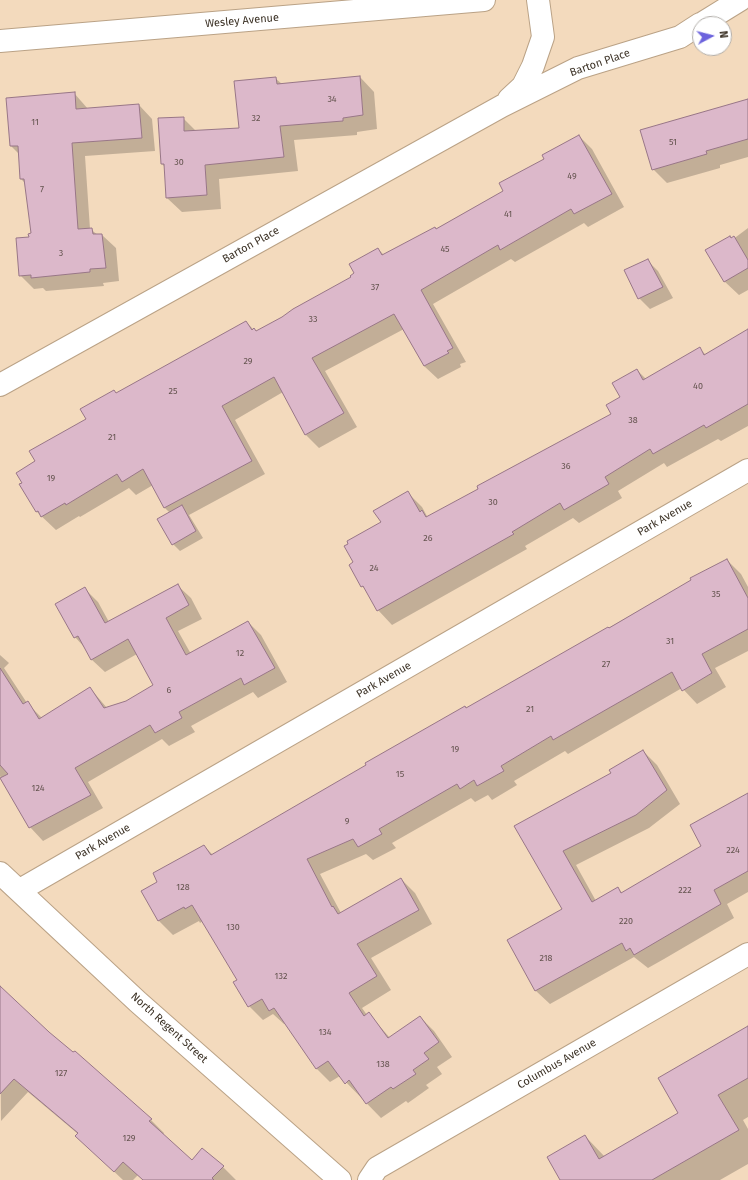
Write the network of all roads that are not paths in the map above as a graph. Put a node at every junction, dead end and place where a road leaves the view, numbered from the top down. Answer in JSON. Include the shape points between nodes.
{"nodes":[{"id":1,"x":484,"y":0,"type":"edge"},
{"id":2,"x":538,"y":0,"type":"edge"},
{"id":3,"x":740,"y":0,"type":"edge"},
{"id":4,"x":713,"y":16,"type":"edge"},
{"id":5,"x":692,"y":29,"type":"edge"},
{"id":6,"x":0,"y":41,"type":"edge"},
{"id":7,"x":502,"y":106,"type":"junction"},
{"id":8,"x":0,"y":385,"type":"edge"},
{"id":9,"x":748,"y":470,"type":"edge"},
{"id":10,"x":0,"y":873,"type":"edge"},
{"id":11,"x":20,"y":890,"type":"junction"},
{"id":12,"x":748,"y":954,"type":"edge"},
{"id":13,"x":340,"y":1180,"type":"edge"},
{"id":14,"x":370,"y":1180,"type":"edge"}],
"edges":[{"from":1,"to":6,"type":"street","name":"Wesley Avenue"},
{"from":2,"to":7,"type":"street","name":"Barton Place","via":[[543,37],[534,66],[523,86]]},
{"from":3,"to":4,"type":"street","name":"Barton Place"},
{"from":5,"to":7,"type":"street","name":"Barton Place","via":[[680,37],[578,68]]},
{"from":7,"to":8,"type":"street","name":"Barton Place"},
{"from":9,"to":11,"type":"street","name":"Park Avenue"},
{"from":10,"to":11,"type":"street","name":"North Regent Street"},
{"from":11,"to":13,"type":"street","name":"North Regent Street","via":[[138,1002]]},
{"from":12,"to":14,"type":"street","name":"Columbus Avenue","via":[[377,1168]]}]}
